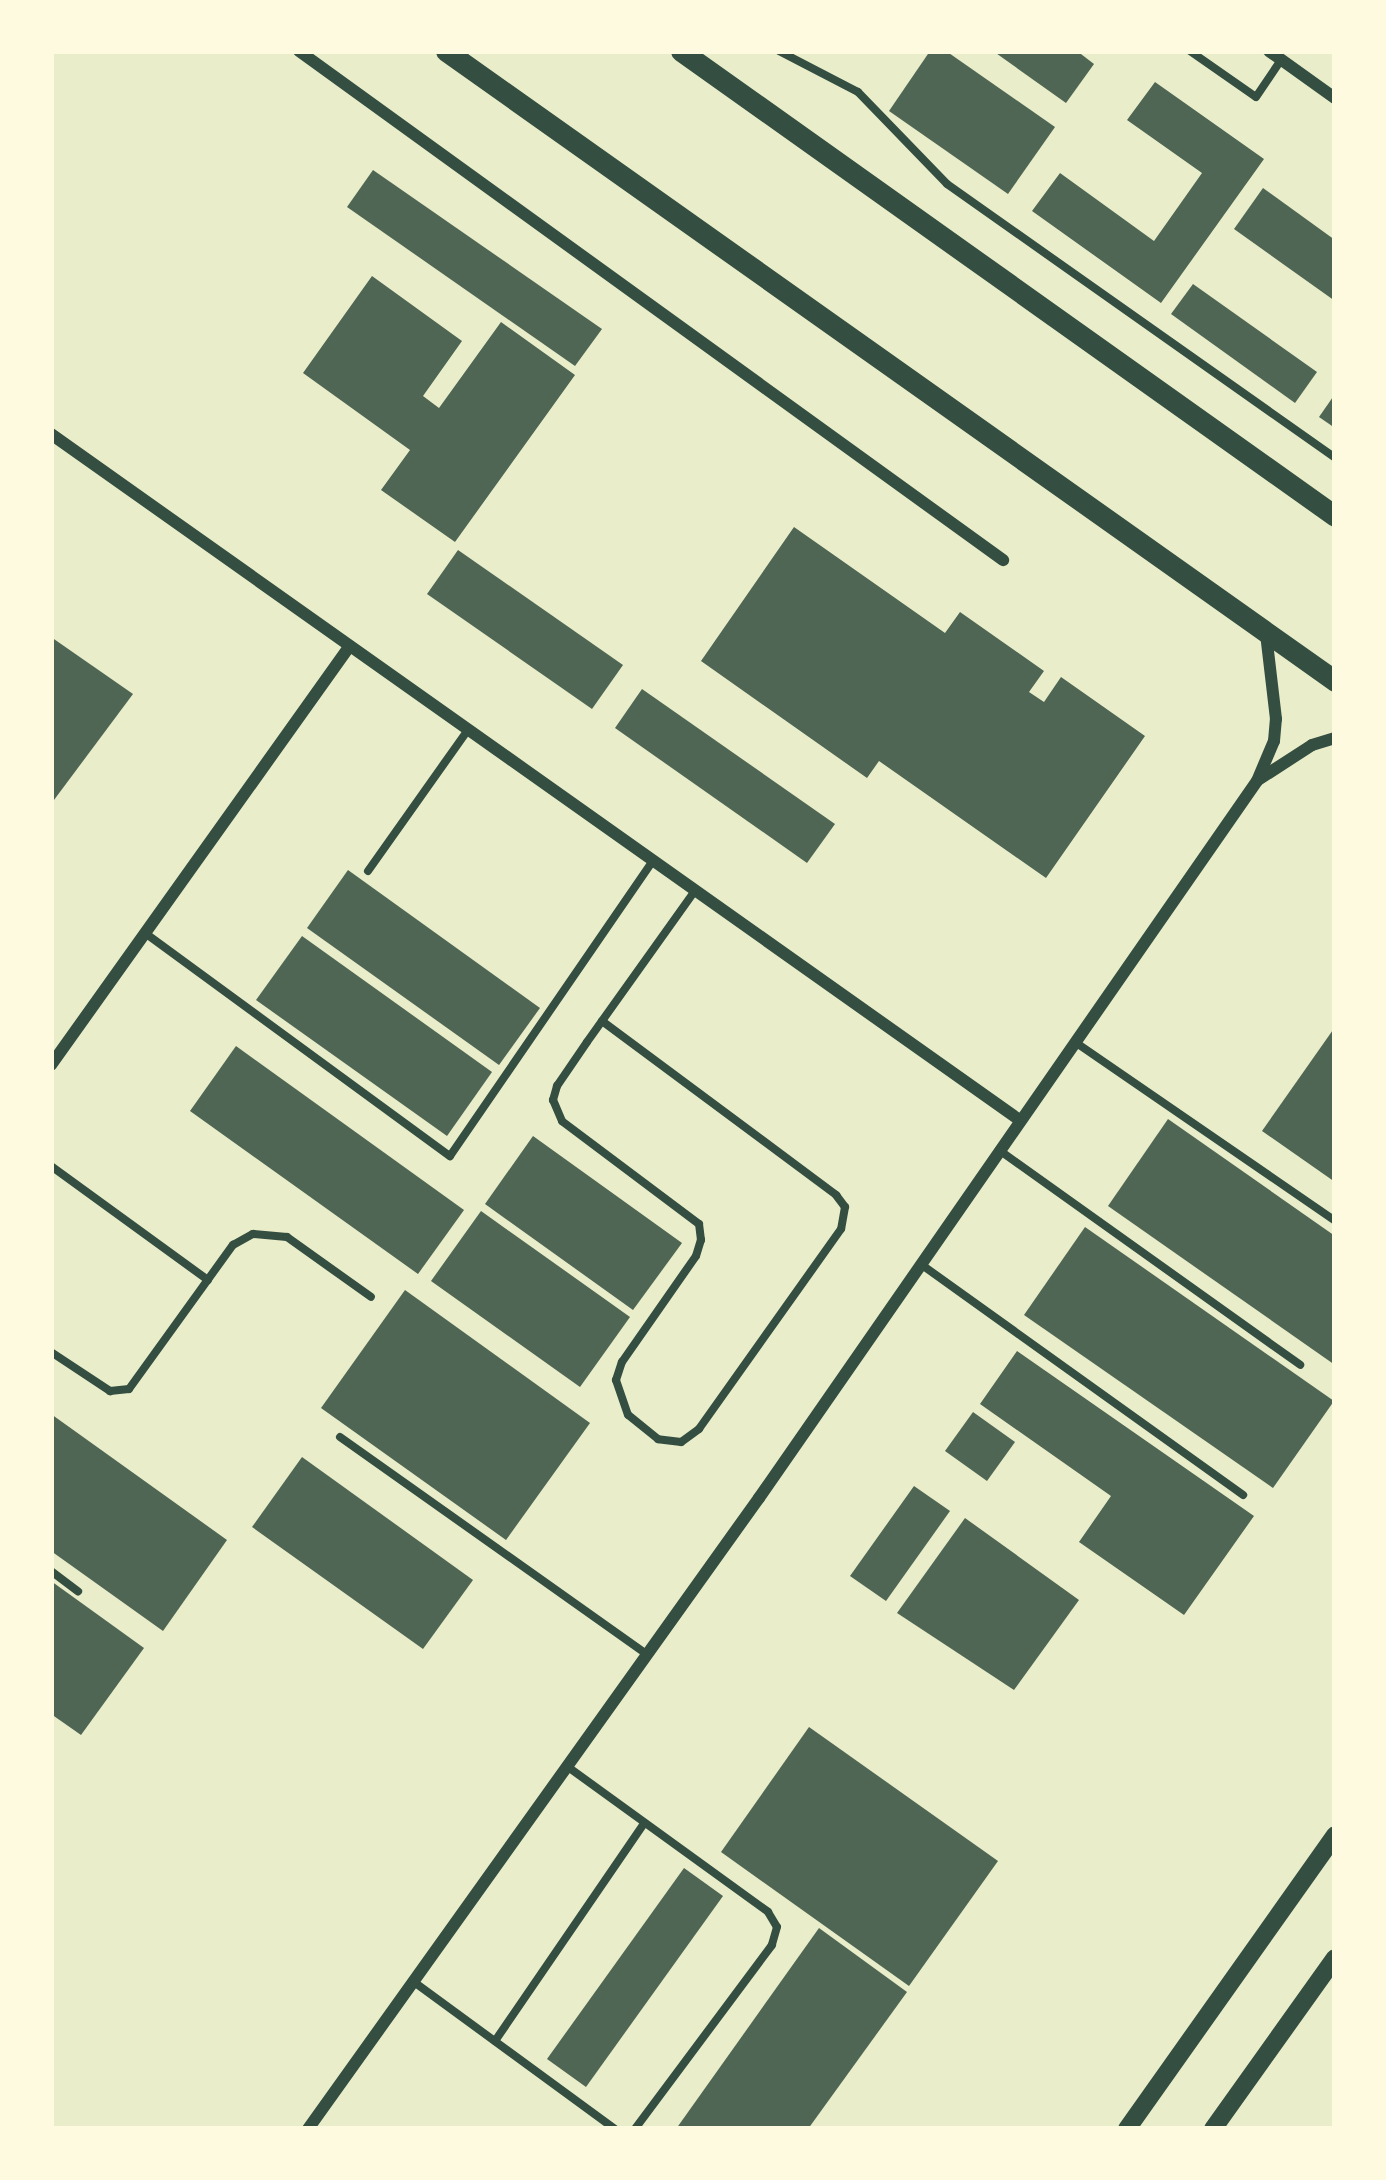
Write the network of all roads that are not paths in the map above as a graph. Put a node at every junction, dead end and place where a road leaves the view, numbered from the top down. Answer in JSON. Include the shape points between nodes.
{"nodes":[{"id":1,"x":299,"y":51,"type":"edge"},
{"id":2,"x":446,"y":51,"type":"edge"},
{"id":3,"x":681,"y":51,"type":"edge"},
{"id":4,"x":779,"y":51,"type":"edge"},
{"id":5,"x":1190,"y":51,"type":"edge"},
{"id":6,"x":1268,"y":51,"type":"edge"},
{"id":7,"x":1296,"y":51,"type":"edge"},
{"id":8,"x":1284,"y":62,"type":"junction"},
{"id":9,"x":1335,"y":98,"type":"edge"},
{"id":10,"x":51,"y":434,"type":"edge"},
{"id":11,"x":1335,"y":458,"type":"edge"},
{"id":12,"x":1335,"y":516,"type":"edge"},
{"id":13,"x":1003,"y":560,"type":"dead end"},
{"id":14,"x":1266,"y":634,"type":"junction"},
{"id":15,"x":350,"y":647,"type":"junction"},
{"id":16,"x":1335,"y":681,"type":"edge"},
{"id":17,"x":467,"y":731,"type":"junction"},
{"id":18,"x":1335,"y":738,"type":"edge"},
{"id":19,"x":1257,"y":781,"type":"junction"},
{"id":20,"x":652,"y":862,"type":"junction"},
{"id":21,"x":368,"y":871,"type":"dead end"},
{"id":22,"x":694,"y":892,"type":"junction"},
{"id":23,"x":146,"y":933,"type":"junction"},
{"id":24,"x":602,"y":1021,"type":"junction"},
{"id":25,"x":1074,"y":1041,"type":"junction"},
{"id":26,"x":51,"y":1065,"type":"edge"},
{"id":27,"x":1018,"y":1119,"type":"junction"},
{"id":28,"x":998,"y":1149,"type":"junction"},
{"id":29,"x":51,"y":1166,"type":"edge"},
{"id":30,"x":1335,"y":1222,"type":"edge"},
{"id":31,"x":919,"y":1263,"type":"junction"},
{"id":32,"x":208,"y":1280,"type":"junction"},
{"id":33,"x":371,"y":1297,"type":"dead end"},
{"id":34,"x":51,"y":1352,"type":"edge"},
{"id":35,"x":1300,"y":1365,"type":"dead end"},
{"id":36,"x":340,"y":1437,"type":"dead end"},
{"id":37,"x":1243,"y":1495,"type":"dead end"},
{"id":38,"x":51,"y":1571,"type":"edge"},
{"id":39,"x":78,"y":1591,"type":"dead end"},
{"id":40,"x":646,"y":1654,"type":"junction"},
{"id":41,"x":566,"y":1767,"type":"junction"},
{"id":42,"x":644,"y":1823,"type":"junction"},
{"id":43,"x":1335,"y":1835,"type":"edge"},
{"id":44,"x":1335,"y":1958,"type":"edge"},
{"id":45,"x":413,"y":1982,"type":"junction"},
{"id":46,"x":495,"y":2042,"type":"junction"},
{"id":47,"x":308,"y":2129,"type":"edge"},
{"id":48,"x":615,"y":2129,"type":"edge"},
{"id":49,"x":635,"y":2129,"type":"edge"},
{"id":50,"x":1127,"y":2129,"type":"edge"},
{"id":51,"x":1213,"y":2129,"type":"edge"}],
"edges":[{"from":1,"to":13,"type":"street"},
{"from":2,"to":14,"type":"main road"},
{"from":3,"to":12,"type":"main road"},
{"from":4,"to":11,"type":"lane","via":[[858,92],[947,184]]},
{"from":5,"to":8,"type":"lane","via":[[1256,97]]},
{"from":6,"to":8,"type":"street"},
{"from":7,"to":8,"type":"street"},
{"from":8,"to":9,"type":"street"},
{"from":10,"to":15,"type":"street"},
{"from":14,"to":16,"type":"main road"},
{"from":14,"to":19,"type":"street","via":[[1276,719]]},
{"from":15,"to":17,"type":"street"},
{"from":15,"to":23,"type":"street"},
{"from":17,"to":20,"type":"street"},
{"from":17,"to":21,"type":"lane"},
{"from":18,"to":19,"type":"street"},
{"from":19,"to":25,"type":"street"},
{"from":20,"to":22,"type":"street"},
{"from":20,"to":23,"type":"lane","via":[[450,1156]]},
{"from":22,"to":24,"type":"lane"},
{"from":22,"to":27,"type":"street"},
{"from":23,"to":26,"type":"street"},
{"from":24,"to":24,"type":"lane","via":[[557,1086],[554,1108],[699,1224],[696,1256],[616,1380],[628,1415],[658,1439],[681,1442],[699,1430],[815,1265],[844,1222],[844,1207]]},
{"from":25,"to":27,"type":"street"},
{"from":25,"to":30,"type":"lane"},
{"from":27,"to":28,"type":"street"},
{"from":28,"to":31,"type":"street"},
{"from":28,"to":35,"type":"lane"},
{"from":29,"to":32,"type":"lane"},
{"from":31,"to":37,"type":"lane"},
{"from":31,"to":40,"type":"street"},
{"from":32,"to":33,"type":"lane","via":[[242,1238],[276,1233]]},
{"from":32,"to":34,"type":"lane","via":[[123,1393]]},
{"from":36,"to":40,"type":"lane"},
{"from":38,"to":39,"type":"lane"},
{"from":40,"to":41,"type":"street"},
{"from":41,"to":42,"type":"lane"},
{"from":41,"to":45,"type":"street"},
{"from":42,"to":46,"type":"lane"},
{"from":42,"to":49,"type":"lane","via":[[767,1912],[777,1928]]},
{"from":43,"to":50,"type":"street"},
{"from":44,"to":51,"type":"street"},
{"from":45,"to":46,"type":"lane"},
{"from":45,"to":47,"type":"street"},
{"from":46,"to":48,"type":"lane"}]}
